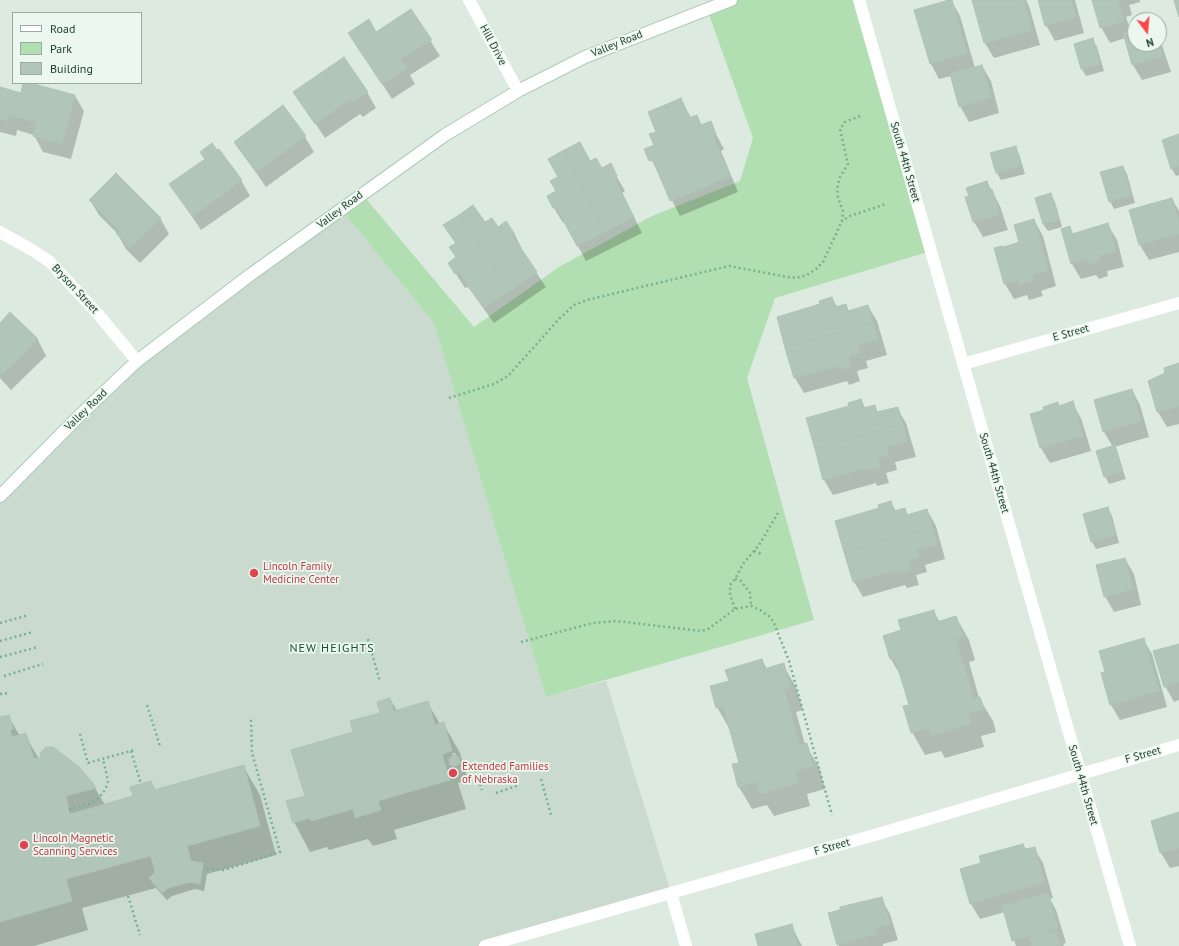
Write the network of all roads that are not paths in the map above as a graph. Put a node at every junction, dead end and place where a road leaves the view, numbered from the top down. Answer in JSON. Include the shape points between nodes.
{"nodes":[{"id":1,"x":469,"y":0,"type":"edge"},
{"id":2,"x":731,"y":0,"type":"edge"},
{"id":3,"x":858,"y":0,"type":"edge"},
{"id":4,"x":518,"y":91,"type":"junction"},
{"id":5,"x":0,"y":232,"type":"edge"},
{"id":6,"x":1179,"y":303,"type":"edge"},
{"id":7,"x":137,"y":361,"type":"junction"},
{"id":8,"x":963,"y":364,"type":"junction"},
{"id":9,"x":0,"y":496,"type":"edge"},
{"id":10,"x":1179,"y":745,"type":"edge"},
{"id":11,"x":1080,"y":774,"type":"junction"},
{"id":12,"x":671,"y":893,"type":"junction"},
{"id":13,"x":485,"y":946,"type":"edge"},
{"id":14,"x":686,"y":946,"type":"edge"},
{"id":15,"x":1130,"y":946,"type":"edge"}],
"edges":[{"from":1,"to":4,"type":"street","name":"Hill Drive"},
{"from":2,"to":4,"type":"street","name":"Valley Road","via":[[585,57]]},
{"from":3,"to":8,"type":"street","name":"South 44th Street"},
{"from":4,"to":7,"type":"street","name":"Valley Road","via":[[445,135],[397,168],[244,279]]},
{"from":5,"to":7,"type":"street","name":"Bryson Street","via":[[49,261]]},
{"from":6,"to":8,"type":"street","name":"E Street"},
{"from":7,"to":9,"type":"street","name":"Valley Road"},
{"from":8,"to":11,"type":"street","name":"South 44th Street"},
{"from":10,"to":11,"type":"street","name":"F Street"},
{"from":11,"to":12,"type":"street","name":"F Street"},
{"from":11,"to":15,"type":"street","name":"South 44th Street"},
{"from":12,"to":13,"type":"street","name":"F Street"},
{"from":12,"to":14,"type":"street"}]}
